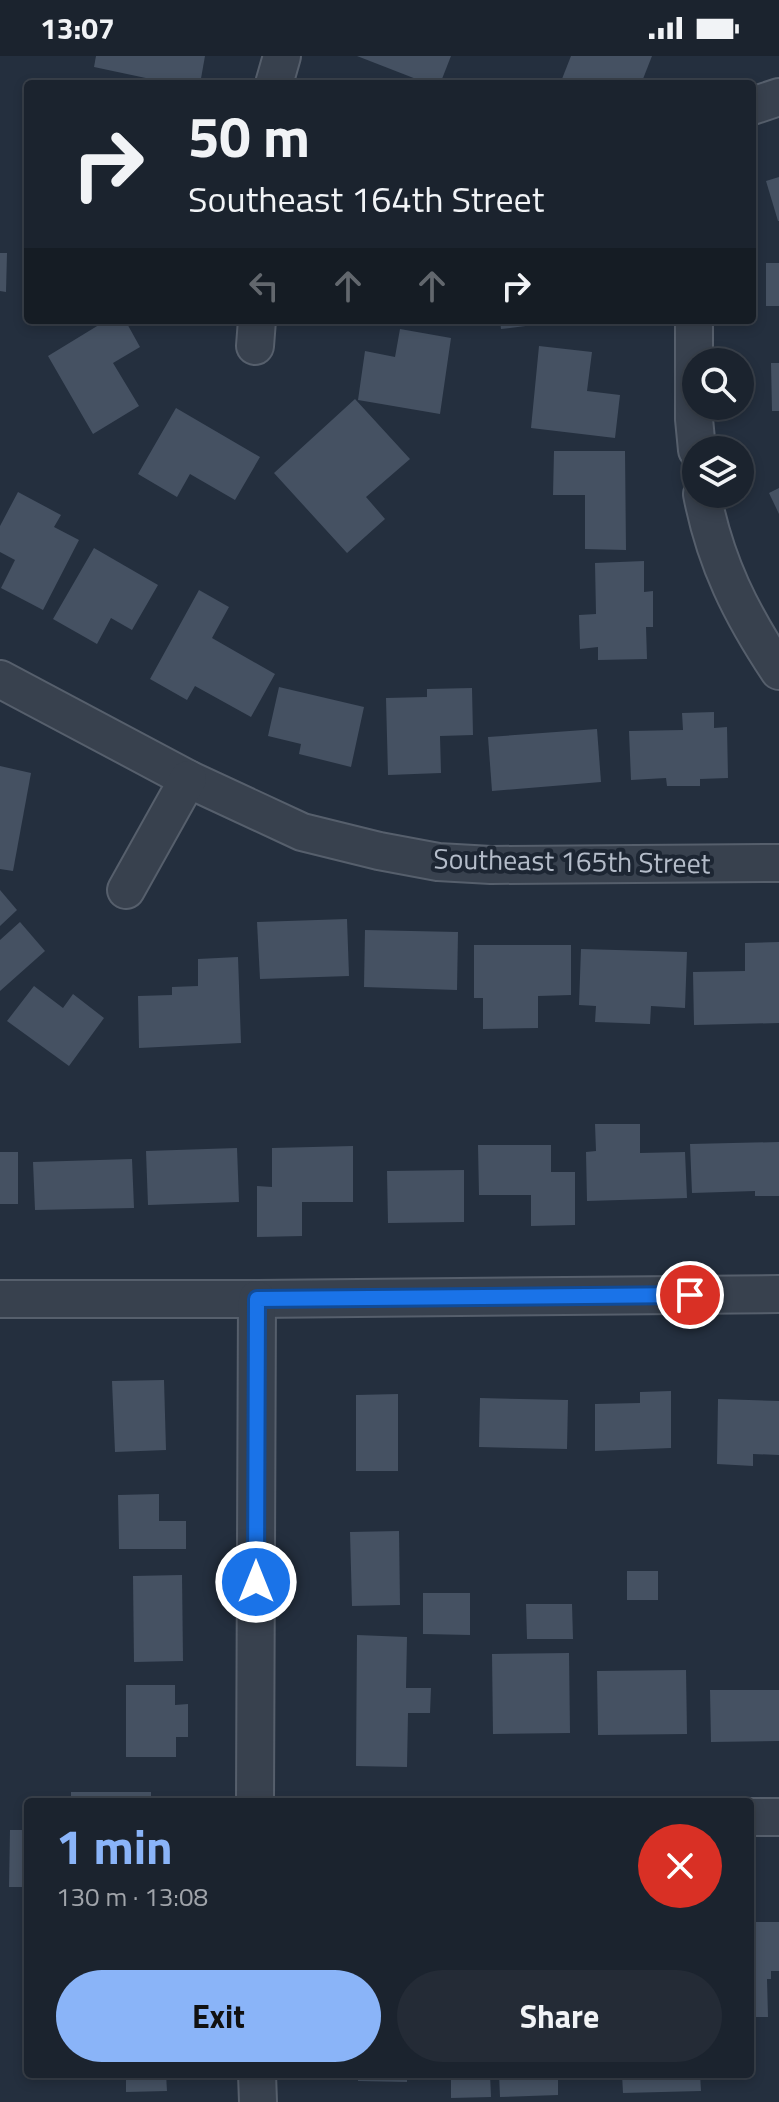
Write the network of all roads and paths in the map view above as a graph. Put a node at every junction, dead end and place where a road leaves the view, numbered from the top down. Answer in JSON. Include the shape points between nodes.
{"nodes":[{"id":1,"x":282,"y":56,"type":"edge"},
{"id":2,"x":275,"y":80,"type":"edge"},
{"id":3,"x":779,"y":97,"type":"edge"},
{"id":4,"x":756,"y":105,"type":"edge"},
{"id":5,"x":694,"y":324,"type":"edge"},
{"id":6,"x":696,"y":436,"type":"edge"},
{"id":7,"x":705,"y":508,"type":"edge"},
{"id":8,"x":779,"y":671,"type":"edge"},
{"id":9,"x":0,"y":679,"type":"edge"},
{"id":10,"x":188,"y":779,"type":"junction"},
{"id":11,"x":779,"y":863,"type":"edge"},
{"id":12,"x":126,"y":890,"type":"dead end"},
{"id":13,"x":779,"y":1294,"type":"edge"},
{"id":14,"x":0,"y":1299,"type":"edge"},
{"id":15,"x":257,"y":1299,"type":"junction"},
{"id":16,"x":255,"y":1798,"type":"edge"},
{"id":17,"x":754,"y":1817,"type":"edge"},
{"id":18,"x":779,"y":1817,"type":"edge"},
{"id":19,"x":257,"y":2078,"type":"edge"},
{"id":20,"x":258,"y":2102,"type":"edge"}],
"edges":[{"from":1,"to":2,"type":"street"},
{"from":3,"to":4,"type":"street"},
{"from":5,"to":6,"type":"street"},
{"from":7,"to":8,"type":"street","via":[[728,582]]},
{"from":9,"to":10,"type":"street","name":"Southeast 165th Street"},
{"from":10,"to":11,"type":"street","name":"Southeast 165th Street","via":[[302,832],[438,862]]},
{"from":10,"to":12,"type":"street"},
{"from":13,"to":15,"type":"street"},
{"from":14,"to":15,"type":"street"},
{"from":15,"to":16,"type":"street"},
{"from":17,"to":18,"type":"street"},
{"from":19,"to":20,"type":"street"}]}
